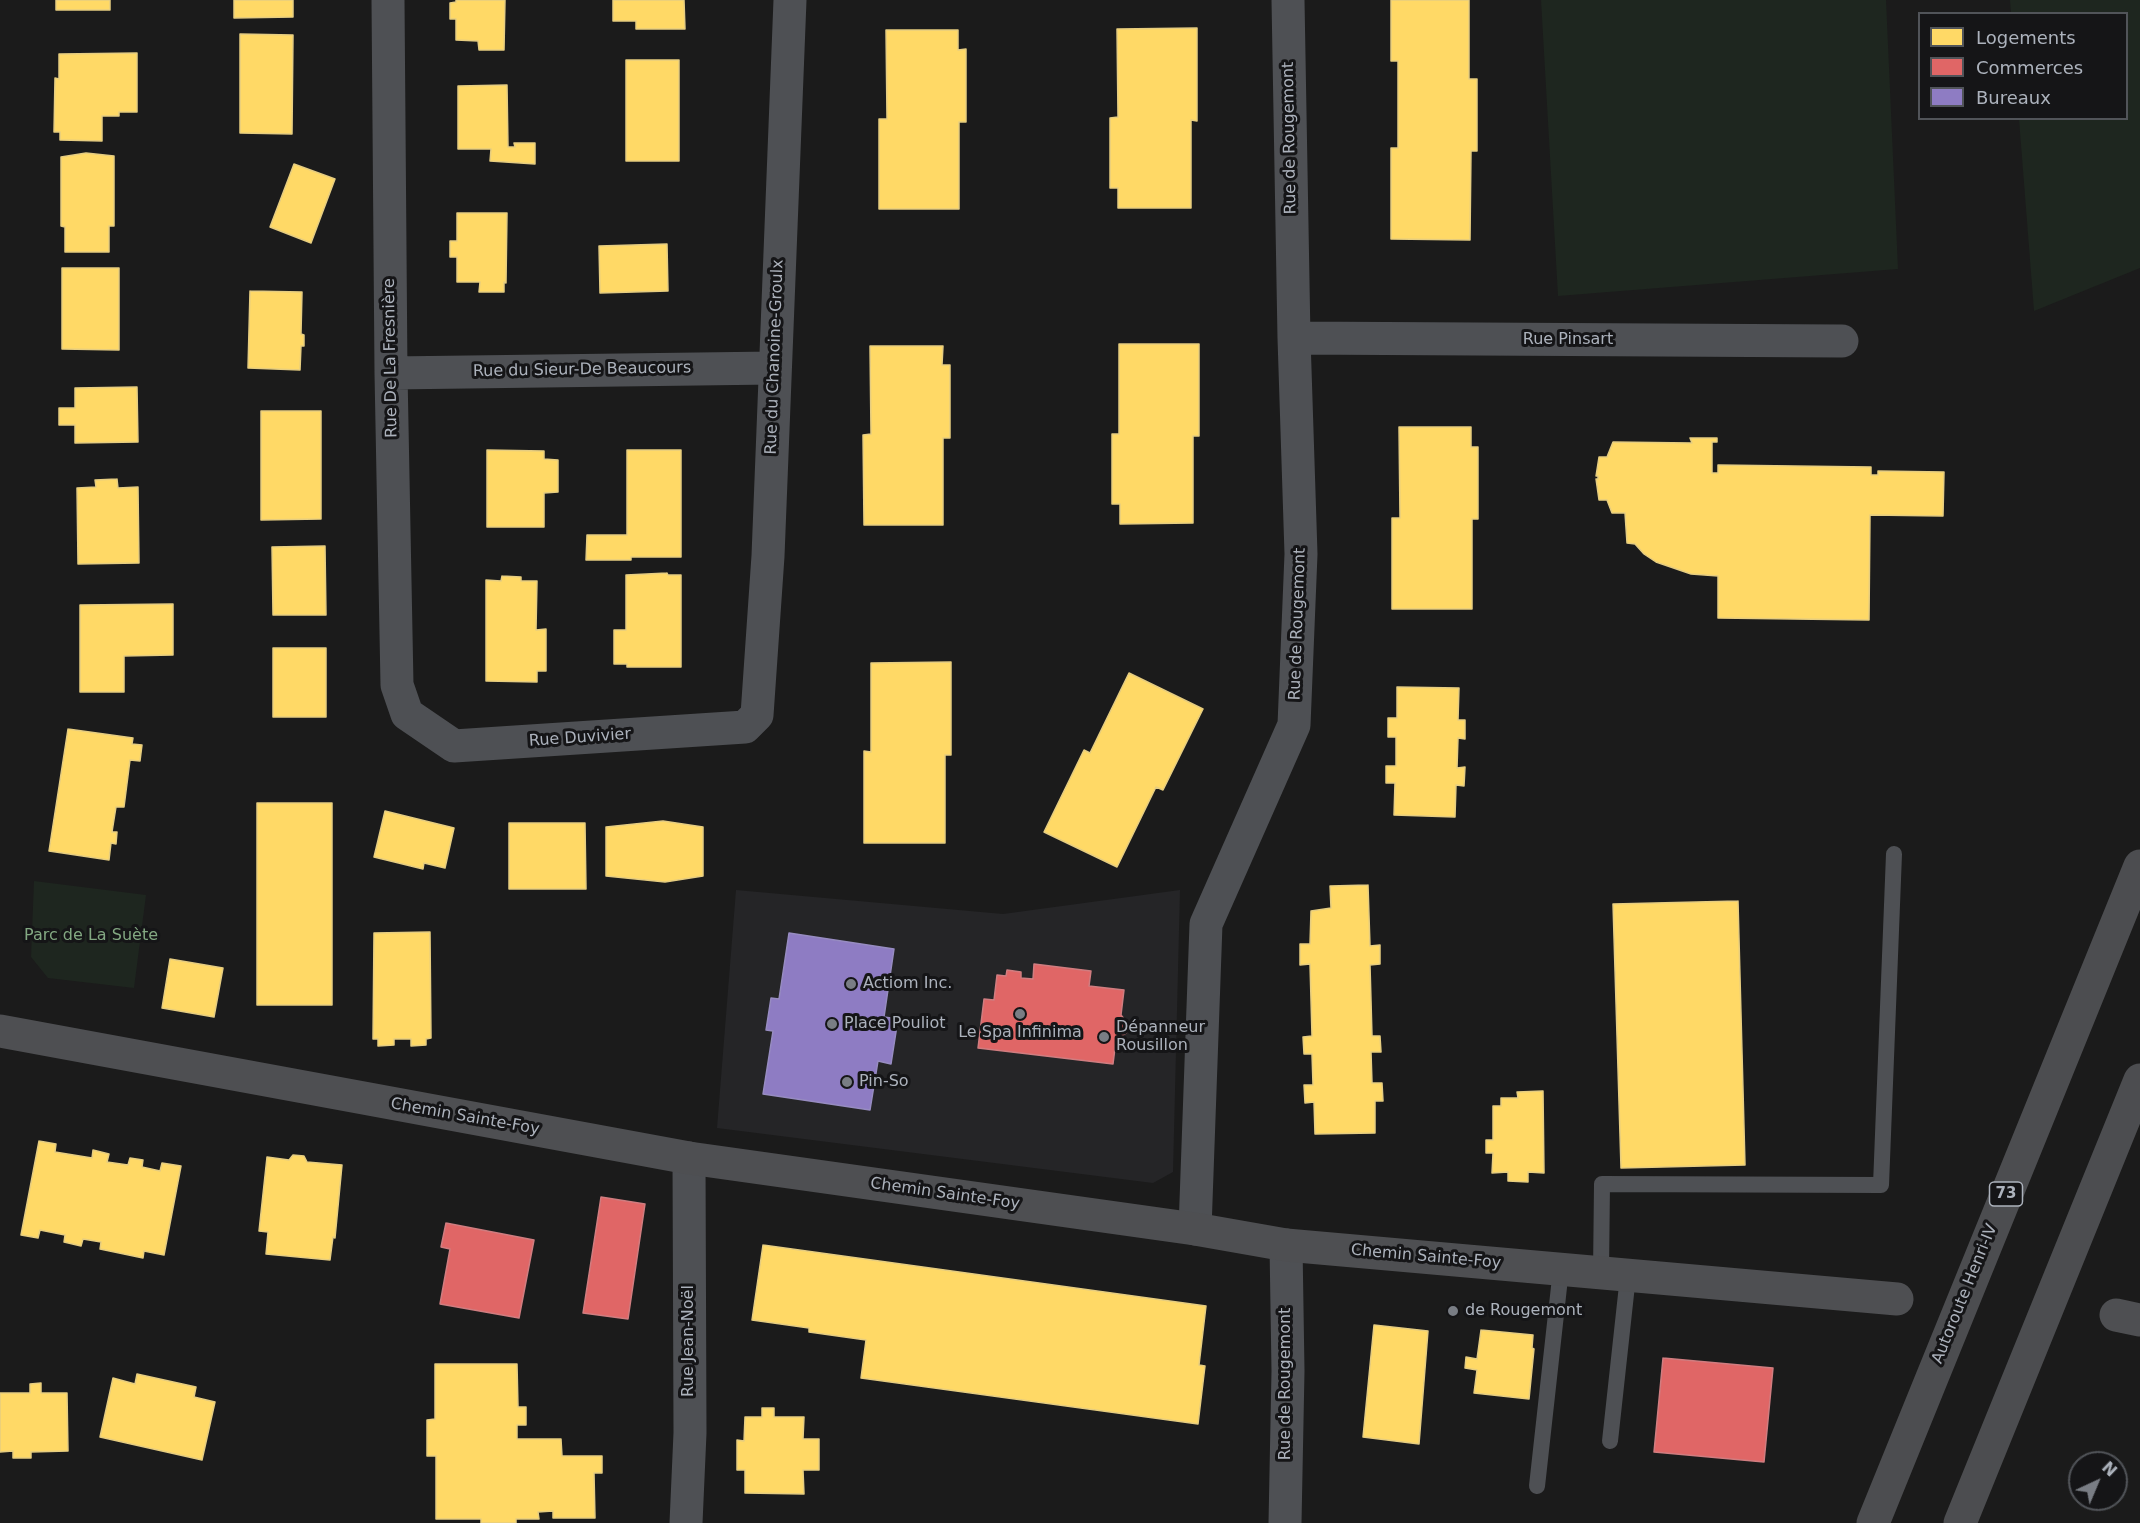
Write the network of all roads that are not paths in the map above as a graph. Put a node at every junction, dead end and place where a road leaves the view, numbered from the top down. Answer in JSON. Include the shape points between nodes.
{"nodes":[{"id":1,"x":388,"y":0,"type":"edge"},
{"id":2,"x":790,"y":0,"type":"edge"},
{"id":3,"x":1288,"y":0,"type":"edge"},
{"id":4,"x":1294,"y":338,"type":"junction"},
{"id":5,"x":1842,"y":341,"type":"dead end"},
{"id":6,"x":774,"y":368,"type":"junction"},
{"id":7,"x":391,"y":373,"type":"junction"},
{"id":8,"x":407,"y":714,"type":"joint"},
{"id":9,"x":757,"y":715,"type":"joint"},
{"id":10,"x":1894,"y":854,"type":"dead end"},
{"id":11,"x":2140,"y":866,"type":"edge"},
{"id":12,"x":0,"y":1031,"type":"edge"},
{"id":13,"x":2140,"y":1080,"type":"edge"},
{"id":14,"x":689,"y":1158,"type":"junction"},
{"id":15,"x":1195,"y":1229,"type":"junction"},
{"id":16,"x":1286,"y":1245,"type":"junction"},
{"id":17,"x":1561,"y":1269,"type":"junction"},
{"id":18,"x":1614,"y":1274,"type":"junction"},
{"id":19,"x":1897,"y":1299,"type":"dead end"},
{"id":20,"x":1610,"y":1441,"type":"dead end"},
{"id":21,"x":1538,"y":1486,"type":"dead end"},
{"id":22,"x":686,"y":1523,"type":"edge"},
{"id":23,"x":1285,"y":1523,"type":"edge"},
{"id":24,"x":1873,"y":1523,"type":"edge"},
{"id":25,"x":1960,"y":1523,"type":"edge"}],
"edges":[{"from":1,"to":7,"type":"street","name":"Rue De La Fresnière"},
{"from":2,"to":6,"type":"street","name":"Rue du Chanoine-Groulx"},
{"from":3,"to":4,"type":"street","name":"Rue de Rougemont"},
{"from":4,"to":5,"type":"street","name":"Rue Pinsart"},
{"from":4,"to":15,"type":"street","name":"Rue de Rougemont","via":[[1301,554],[1294,725],[1206,924]]},
{"from":6,"to":7,"type":"street","name":"Rue du Sieur-De Beaucours"},
{"from":6,"to":9,"type":"street","name":"Rue du Chanoine-Groulx","via":[[768,556]]},
{"from":7,"to":8,"type":"street","name":"Rue De La Fresnière","via":[[397,685]]},
{"from":8,"to":9,"type":"street","name":"Rue Duvivier","via":[[454,746],[745,727]]},
{"from":10,"to":18,"type":"lane","via":[[1881,1185],[1602,1184]]},
{"from":11,"to":24,"type":"highway","name":"Autoroute Henri-IV","number":"73"},
{"from":12,"to":14,"type":"main road","name":"Chemin Sainte-Foy"},
{"from":13,"to":25,"type":"highway"},
{"from":14,"to":15,"type":"main road","name":"Chemin Sainte-Foy"},
{"from":14,"to":22,"type":"street","name":"Rue Jean-Noël","via":[[690,1433]]},
{"from":15,"to":16,"type":"main road","name":"Chemin Sainte-Foy"},
{"from":16,"to":17,"type":"main road","name":"Chemin Sainte-Foy"},
{"from":16,"to":23,"type":"street","name":"Rue de Rougemont"},
{"from":17,"to":18,"type":"main road","name":"Chemin Sainte-Foy"},
{"from":17,"to":21,"type":"lane"},
{"from":18,"to":19,"type":"main road","name":"Chemin Sainte-Foy"},
{"from":18,"to":20,"type":"lane"}]}
